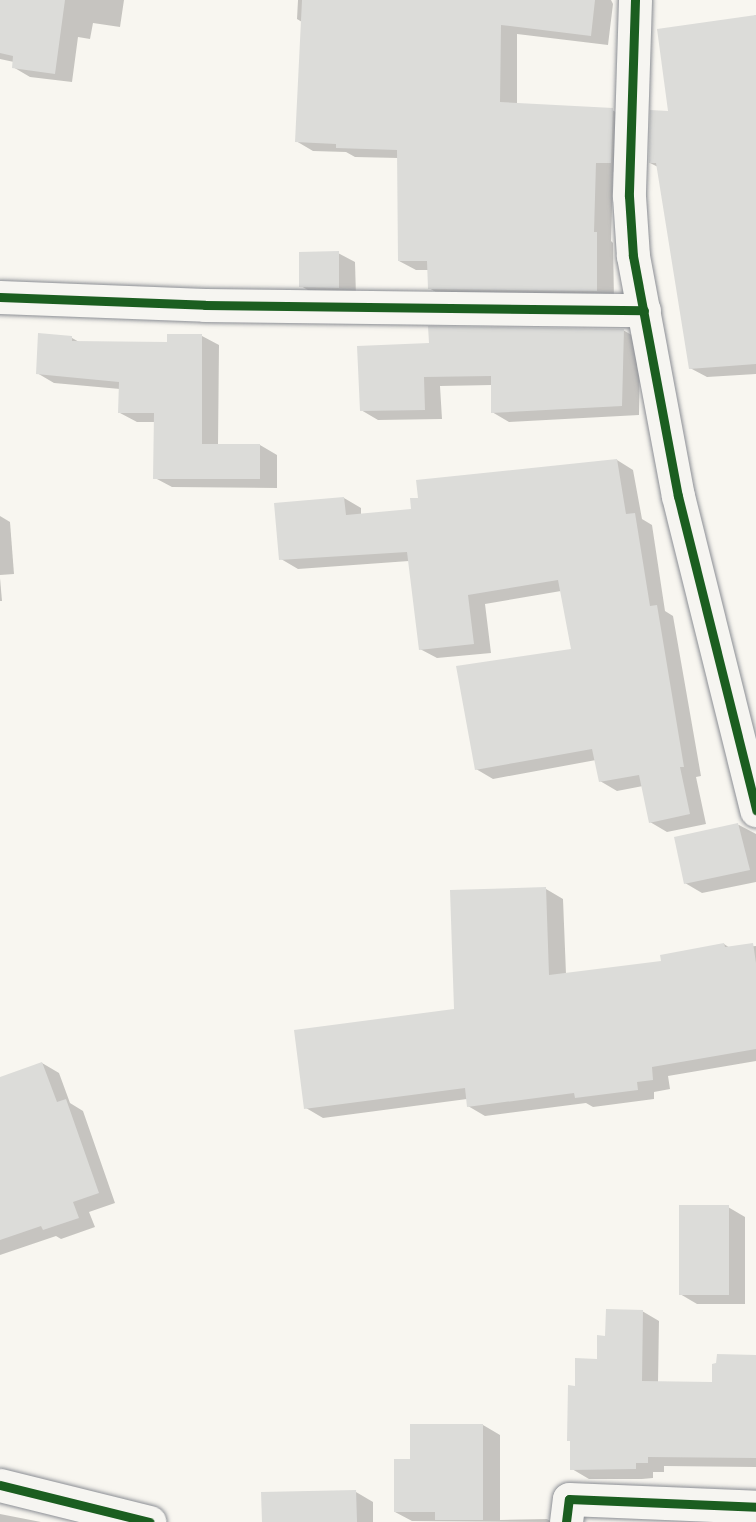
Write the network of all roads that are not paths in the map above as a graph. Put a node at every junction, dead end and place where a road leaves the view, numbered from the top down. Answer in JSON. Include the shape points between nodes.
{"nodes":[{"id":1,"x":635,"y":0,"type":"edge"},
{"id":2,"x":0,"y":297,"type":"edge"},
{"id":3,"x":644,"y":310,"type":"junction"},
{"id":4,"x":744,"y":706,"type":"edge"},
{"id":5,"x":756,"y":810,"type":"edge"},
{"id":6,"x":0,"y":1485,"type":"edge"},
{"id":7,"x":756,"y":1507,"type":"edge"},
{"id":8,"x":150,"y":1522,"type":"edge"},
{"id":9,"x":566,"y":1522,"type":"edge"}],
"edges":[{"from":1,"to":3,"type":"street","via":[[629,196],[633,256]]},
{"from":2,"to":3,"type":"street","via":[[205,305]]},
{"from":3,"to":4,"type":"street","via":[[678,496]]},
{"from":4,"to":5,"type":"street"},
{"from":6,"to":8,"type":"street"},
{"from":7,"to":9,"type":"street","via":[[569,1499]]}]}
